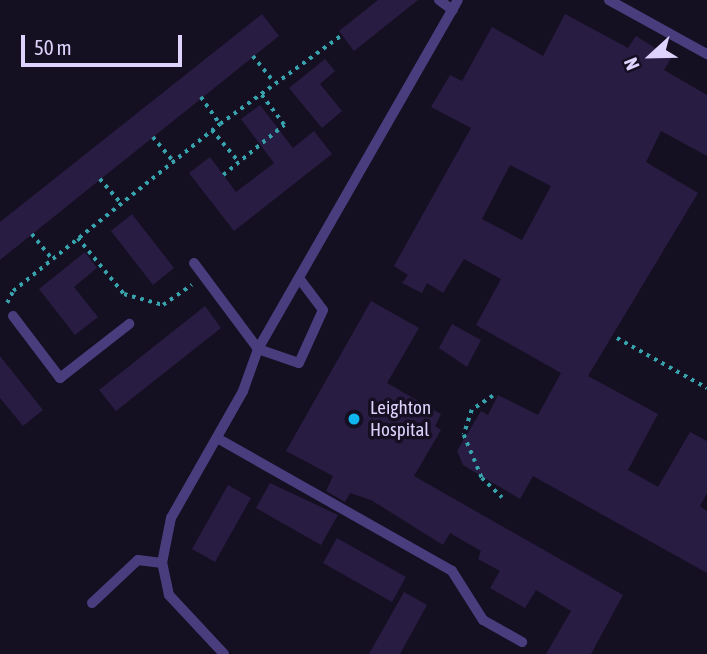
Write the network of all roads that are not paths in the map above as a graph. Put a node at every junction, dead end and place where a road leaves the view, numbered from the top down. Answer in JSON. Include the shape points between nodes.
{"nodes":[{"id":1,"x":439,"y":0,"type":"edge"},
{"id":2,"x":458,"y":0,"type":"edge"},
{"id":3,"x":609,"y":0,"type":"edge"},
{"id":4,"x":453,"y":10,"type":"junction"},
{"id":5,"x":707,"y":54,"type":"edge"},
{"id":6,"x":194,"y":263,"type":"dead end"},
{"id":7,"x":300,"y":279,"type":"junction"},
{"id":8,"x":13,"y":316,"type":"dead end"},
{"id":9,"x":130,"y":324,"type":"dead end"},
{"id":10,"x":258,"y":349,"type":"junction"},
{"id":11,"x":217,"y":438,"type":"junction"},
{"id":12,"x":162,"y":563,"type":"junction"},
{"id":13,"x":92,"y":603,"type":"dead end"},
{"id":14,"x":522,"y":642,"type":"dead end"},
{"id":15,"x":224,"y":654,"type":"edge"}],
"edges":[{"from":1,"to":4,"type":"lane"},
{"from":2,"to":4,"type":"lane"},
{"from":3,"to":5,"type":"lane"},
{"from":4,"to":7,"type":"lane"},
{"from":6,"to":10,"type":"lane"},
{"from":7,"to":10,"type":"lane"},
{"from":7,"to":10,"type":"lane","via":[[323,310],[299,363]]},
{"from":8,"to":9,"type":"lane","via":[[60,378]]},
{"from":10,"to":11,"type":"lane"},
{"from":11,"to":12,"type":"lane","via":[[171,518]]},
{"from":11,"to":14,"type":"lane","via":[[452,571],[483,620]]},
{"from":12,"to":13,"type":"lane","via":[[138,560]]},
{"from":12,"to":15,"type":"lane","via":[[169,595]]}]}
